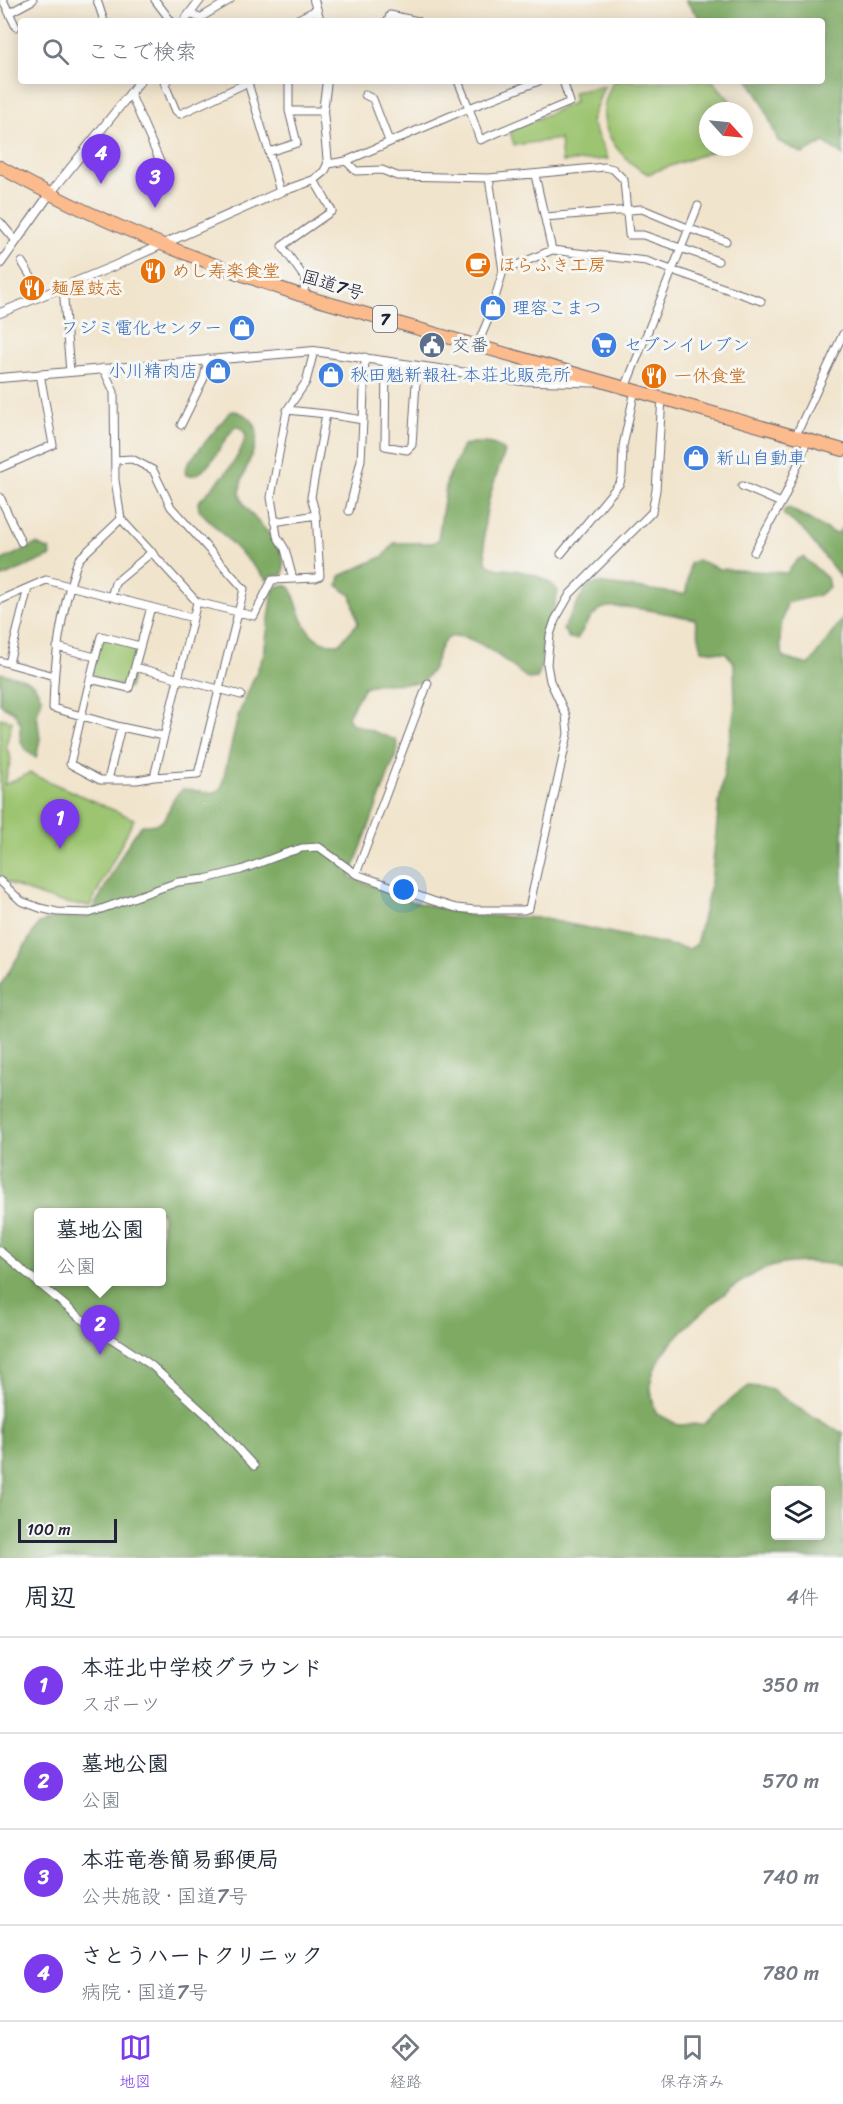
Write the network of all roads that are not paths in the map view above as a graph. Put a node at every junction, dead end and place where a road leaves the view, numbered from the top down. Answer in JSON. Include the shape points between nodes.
{"nodes":[{"id":1,"x":3,"y":0,"type":"edge"},
{"id":2,"x":33,"y":0,"type":"edge"},
{"id":3,"x":97,"y":0,"type":"edge"},
{"id":4,"x":155,"y":0,"type":"edge"},
{"id":5,"x":200,"y":0,"type":"edge"},
{"id":6,"x":230,"y":0,"type":"edge"},
{"id":7,"x":314,"y":0,"type":"edge"},
{"id":8,"x":316,"y":10,"type":"junction"},
{"id":9,"x":9,"y":13,"type":"junction"},
{"id":10,"x":187,"y":17,"type":"edge"},
{"id":11,"x":103,"y":18,"type":"edge"},
{"id":12,"x":169,"y":18,"type":"edge"},
{"id":13,"x":300,"y":18,"type":"edge"},
{"id":14,"x":319,"y":18,"type":"edge"},
{"id":15,"x":389,"y":18,"type":"edge"},
{"id":16,"x":404,"y":18,"type":"edge"},
{"id":17,"x":16,"y":27,"type":"dead end"},
{"id":18,"x":136,"y":84,"type":"edge"},
{"id":19,"x":166,"y":84,"type":"edge"},
{"id":20,"x":246,"y":84,"type":"edge"},
{"id":21,"x":251,"y":84,"type":"edge"},
{"id":22,"x":289,"y":84,"type":"edge"},
{"id":23,"x":327,"y":84,"type":"edge"},
{"id":24,"x":459,"y":84,"type":"edge"},
{"id":25,"x":531,"y":84,"type":"edge"},
{"id":26,"x":564,"y":84,"type":"edge"},
{"id":27,"x":130,"y":93,"type":"junction"},
{"id":28,"x":365,"y":95,"type":"dead end"},
{"id":29,"x":470,"y":108,"type":"junction"},
{"id":30,"x":289,"y":111,"type":"junction"},
{"id":31,"x":323,"y":111,"type":"junction"},
{"id":32,"x":389,"y":141,"type":"junction"},
{"id":33,"x":269,"y":152,"type":"junction"},
{"id":34,"x":346,"y":161,"type":"junction"},
{"id":35,"x":328,"y":164,"type":"junction"},
{"id":36,"x":0,"y":167,"type":"edge"},
{"id":37,"x":535,"y":175,"type":"junction"},
{"id":38,"x":489,"y":178,"type":"junction"},
{"id":39,"x":168,"y":180,"type":"dead end"},
{"id":40,"x":314,"y":180,"type":"junction"},
{"id":41,"x":280,"y":192,"type":"junction"},
{"id":42,"x":49,"y":195,"type":"junction"},
{"id":43,"x":698,"y":207,"type":"dead end"},
{"id":44,"x":627,"y":210,"type":"junction"},
{"id":45,"x":546,"y":217,"type":"junction"},
{"id":46,"x":0,"y":222,"type":"edge"},
{"id":47,"x":690,"y":229,"type":"junction"},
{"id":48,"x":16,"y":241,"type":"junction"},
{"id":49,"x":726,"y":242,"type":"dead end"},
{"id":50,"x":162,"y":244,"type":"junction"},
{"id":51,"x":682,"y":249,"type":"junction"},
{"id":52,"x":552,"y":250,"type":"junction"},
{"id":53,"x":718,"y":261,"type":"dead end"},
{"id":54,"x":22,"y":262,"type":"dead end"},
{"id":55,"x":0,"y":264,"type":"edge"},
{"id":56,"x":673,"y":270,"type":"junction"},
{"id":57,"x":503,"y":271,"type":"junction"},
{"id":58,"x":63,"y":288,"type":"junction"},
{"id":59,"x":42,"y":295,"type":"junction"},
{"id":60,"x":303,"y":296,"type":"junction"},
{"id":61,"x":761,"y":301,"type":"dead end"},
{"id":62,"x":1,"y":311,"type":"edge"},
{"id":63,"x":843,"y":334,"type":"edge"},
{"id":64,"x":840,"y":345,"type":"edge"},
{"id":65,"x":477,"y":346,"type":"junction"},
{"id":66,"x":314,"y":351,"type":"junction"},
{"id":67,"x":365,"y":357,"type":"junction"},
{"id":68,"x":208,"y":359,"type":"junction"},
{"id":69,"x":386,"y":361,"type":"junction"},
{"id":70,"x":532,"y":361,"type":"junction"},
{"id":71,"x":417,"y":367,"type":"junction"},
{"id":72,"x":103,"y":368,"type":"junction"},
{"id":73,"x":70,"y":372,"type":"junction"},
{"id":74,"x":40,"y":374,"type":"junction"},
{"id":75,"x":0,"y":378,"type":"edge"},
{"id":76,"x":522,"y":381,"type":"junction"},
{"id":77,"x":611,"y":384,"type":"junction"},
{"id":78,"x":630,"y":389,"type":"junction"},
{"id":79,"x":662,"y":398,"type":"junction"},
{"id":80,"x":287,"y":410,"type":"junction"},
{"id":81,"x":326,"y":414,"type":"junction"},
{"id":82,"x":363,"y":420,"type":"junction"},
{"id":83,"x":181,"y":425,"type":"dead end"},
{"id":84,"x":796,"y":435,"type":"junction"},
{"id":85,"x":808,"y":439,"type":"junction"},
{"id":86,"x":843,"y":450,"type":"edge"},
{"id":87,"x":115,"y":460,"type":"junction"},
{"id":88,"x":0,"y":468,"type":"edge"},
{"id":89,"x":742,"y":486,"type":"dead end"},
{"id":90,"x":0,"y":497,"type":"edge"},
{"id":91,"x":781,"y":503,"type":"junction"},
{"id":92,"x":349,"y":511,"type":"dead end"},
{"id":93,"x":316,"y":515,"type":"junction"},
{"id":94,"x":121,"y":519,"type":"junction"},
{"id":95,"x":274,"y":522,"type":"junction"},
{"id":96,"x":21,"y":542,"type":"dead end"},
{"id":97,"x":152,"y":552,"type":"junction"},
{"id":98,"x":754,"y":552,"type":"dead end"},
{"id":99,"x":561,"y":554,"type":"dead end"},
{"id":100,"x":293,"y":579,"type":"junction"},
{"id":101,"x":70,"y":586,"type":"junction"},
{"id":102,"x":28,"y":588,"type":"junction"},
{"id":103,"x":111,"y":597,"type":"junction"},
{"id":104,"x":0,"y":600,"type":"edge"},
{"id":105,"x":197,"y":602,"type":"junction"},
{"id":106,"x":151,"y":608,"type":"junction"},
{"id":107,"x":238,"y":611,"type":"junction"},
{"id":108,"x":193,"y":618,"type":"junction"},
{"id":109,"x":140,"y":646,"type":"junction"},
{"id":110,"x":57,"y":647,"type":"junction"},
{"id":111,"x":95,"y":657,"type":"junction"},
{"id":112,"x":0,"y":661,"type":"edge"},
{"id":113,"x":9,"y":663,"type":"junction"},
{"id":114,"x":135,"y":667,"type":"junction"},
{"id":115,"x":54,"y":676,"type":"junction"},
{"id":116,"x":177,"y":678,"type":"junction"},
{"id":117,"x":90,"y":679,"type":"junction"},
{"id":118,"x":428,"y":683,"type":"dead end"},
{"id":119,"x":218,"y":689,"type":"junction"},
{"id":120,"x":241,"y":695,"type":"dead end"},
{"id":121,"x":81,"y":717,"type":"junction"},
{"id":122,"x":121,"y":727,"type":"junction"},
{"id":123,"x":163,"y":736,"type":"junction"},
{"id":124,"x":154,"y":777,"type":"junction"},
{"id":125,"x":108,"y":780,"type":"junction"},
{"id":126,"x":356,"y":874,"type":"junction"},
{"id":127,"x":0,"y":881,"type":"edge"},
{"id":128,"x":0,"y":1251,"type":"edge"},
{"id":129,"x":34,"y":1279,"type":"edge"},
{"id":130,"x":42,"y":1286,"type":"edge"},
{"id":131,"x":254,"y":1466,"type":"dead end"}],
"edges":[{"from":1,"to":9,"type":"street"},
{"from":2,"to":9,"type":"street"},
{"from":3,"to":11,"type":"street"},
{"from":4,"to":12,"type":"street"},
{"from":5,"to":10,"type":"street"},
{"from":6,"to":10,"type":"street","via":[[200,18]]},
{"from":7,"to":8,"type":"street"},
{"from":8,"to":13,"type":"street"},
{"from":8,"to":14,"type":"street"},
{"from":9,"to":17,"type":"street"},
{"from":15,"to":16,"type":"street"},
{"from":18,"to":27,"type":"street"},
{"from":19,"to":20,"type":"street","via":[[180,114]]},
{"from":21,"to":33,"type":"street"},
{"from":22,"to":30,"type":"street"},
{"from":23,"to":31,"type":"street"},
{"from":24,"to":29,"type":"street"},
{"from":25,"to":29,"type":"street"},
{"from":26,"to":29,"type":"street","via":[[570,102],[480,140]]},
{"from":27,"to":39,"type":"street"},
{"from":27,"to":42,"type":"street"},
{"from":28,"to":32,"type":"street","via":[[373,99]]},
{"from":29,"to":32,"type":"street"},
{"from":30,"to":31,"type":"street"},
{"from":30,"to":33,"type":"street","via":[[297,142]]},
{"from":31,"to":35,"type":"street"},
{"from":32,"to":34,"type":"street"},
{"from":33,"to":41,"type":"street"},
{"from":34,"to":35,"type":"street"},
{"from":34,"to":38,"type":"street","via":[[356,171],[382,170],[397,176]]},
{"from":35,"to":40,"type":"street"},
{"from":36,"to":42,"type":"highway","name":"国道7号","number":"7"},
{"from":37,"to":38,"type":"street"},
{"from":37,"to":44,"type":"street","via":[[613,169],[624,180]]},
{"from":37,"to":45,"type":"street"},
{"from":38,"to":57,"type":"street"},
{"from":40,"to":41,"type":"street"},
{"from":40,"to":60,"type":"street","via":[[332,211],[282,246],[306,280]]},
{"from":41,"to":50,"type":"street"},
{"from":42,"to":48,"type":"street"},
{"from":42,"to":50,"type":"highway","name":"国道7号","number":"7"},
{"from":43,"to":47,"type":"street"},
{"from":44,"to":45,"type":"street"},
{"from":44,"to":47,"type":"street","via":[[642,209]]},
{"from":44,"to":51,"type":"street","via":[[629,235]]},
{"from":45,"to":52,"type":"street"},
{"from":46,"to":48,"type":"street"},
{"from":47,"to":49,"type":"street"},
{"from":47,"to":51,"type":"street"},
{"from":48,"to":55,"type":"street"},
{"from":50,"to":58,"type":"street"},
{"from":50,"to":60,"type":"highway","name":"国道7号","number":"7"},
{"from":51,"to":53,"type":"street"},
{"from":51,"to":56,"type":"street"},
{"from":52,"to":56,"type":"street","via":[[646,261]]},
{"from":52,"to":57,"type":"street"},
{"from":54,"to":59,"type":"street"},
{"from":56,"to":61,"type":"street"},
{"from":56,"to":78,"type":"street"},
{"from":57,"to":65,"type":"street"},
{"from":58,"to":59,"type":"street"},
{"from":58,"to":73,"type":"street"},
{"from":59,"to":62,"type":"street"},
{"from":60,"to":65,"type":"highway","name":"国道7号","number":"7"},
{"from":63,"to":64,"type":"street"},
{"from":64,"to":84,"type":"street"},
{"from":65,"to":70,"type":"highway","name":"国道7号","number":"7"},
{"from":66,"to":67,"type":"street"},
{"from":66,"to":68,"type":"street"},
{"from":66,"to":80,"type":"street","via":[[306,382]]},
{"from":67,"to":69,"type":"street"},
{"from":67,"to":82,"type":"street"},
{"from":68,"to":72,"type":"street"},
{"from":68,"to":83,"type":"street","via":[[204,378]]},
{"from":69,"to":71,"type":"street"},
{"from":69,"to":71,"type":"street","via":[[385,446],[394,448],[407,450],[412,445]]},
{"from":70,"to":76,"type":"street"},
{"from":70,"to":77,"type":"highway","name":"国道7号","number":"7"},
{"from":71,"to":76,"type":"street"},
{"from":72,"to":73,"type":"street"},
{"from":72,"to":87,"type":"street","via":[[114,392]]},
{"from":73,"to":74,"type":"street"},
{"from":74,"to":75,"type":"street"},
{"from":74,"to":88,"type":"street","via":[[53,445]]},
{"from":76,"to":77,"type":"street"},
{"from":77,"to":78,"type":"highway","name":"国道7号","number":"7"},
{"from":78,"to":79,"type":"highway","name":"国道7号","number":"7"},
{"from":78,"to":99,"type":"street","via":[[620,483]]},
{"from":79,"to":84,"type":"highway","name":"国道7号","number":"7"},
{"from":79,"to":126,"type":"street","via":[[652,512],[570,594],[550,635],[550,681],[566,715],[568,734],[529,908],[456,908]]},
{"from":80,"to":81,"type":"street"},
{"from":80,"to":95,"type":"street","via":[[271,497]]},
{"from":81,"to":82,"type":"street"},
{"from":81,"to":93,"type":"street","via":[[311,497]]},
{"from":82,"to":92,"type":"street","via":[[361,460]]},
{"from":84,"to":85,"type":"highway","name":"国道7号","number":"7"},
{"from":85,"to":86,"type":"highway","name":"国道7号","number":"7"},
{"from":85,"to":91,"type":"street"},
{"from":87,"to":94,"type":"street"},
{"from":87,"to":107,"type":"street","via":[[132,459],[153,470],[171,507],[244,589]]},
{"from":89,"to":91,"type":"street"},
{"from":90,"to":96,"type":"street"},
{"from":91,"to":98,"type":"street"},
{"from":93,"to":95,"type":"street"},
{"from":93,"to":100,"type":"street","via":[[320,576]]},
{"from":94,"to":97,"type":"street"},
{"from":94,"to":101,"type":"street","via":[[79,559]]},
{"from":95,"to":100,"type":"street"},
{"from":97,"to":103,"type":"street","via":[[115,583]]},
{"from":97,"to":105,"type":"street"},
{"from":100,"to":107,"type":"street","via":[[272,580],[254,616]]},
{"from":101,"to":102,"type":"street","via":[[46,580]]},
{"from":101,"to":103,"type":"street"},
{"from":101,"to":110,"type":"street"},
{"from":102,"to":104,"type":"street"},
{"from":102,"to":113,"type":"street"},
{"from":103,"to":106,"type":"street"},
{"from":105,"to":107,"type":"street"},
{"from":105,"to":108,"type":"street"},
{"from":106,"to":108,"type":"street"},
{"from":106,"to":109,"type":"street"},
{"from":107,"to":119,"type":"street"},
{"from":108,"to":116,"type":"street"},
{"from":109,"to":111,"type":"street","via":[[101,636]]},
{"from":109,"to":114,"type":"street"},
{"from":110,"to":111,"type":"street"},
{"from":110,"to":115,"type":"street"},
{"from":111,"to":117,"type":"street"},
{"from":112,"to":113,"type":"street"},
{"from":113,"to":115,"type":"street"},
{"from":114,"to":116,"type":"street"},
{"from":114,"to":117,"type":"street","via":[[129,688]]},
{"from":115,"to":121,"type":"street","via":[[52,708]]},
{"from":116,"to":119,"type":"street"},
{"from":116,"to":123,"type":"street"},
{"from":117,"to":121,"type":"street"},
{"from":118,"to":126,"type":"street"},
{"from":119,"to":120,"type":"street"},
{"from":119,"to":124,"type":"street","via":[[198,774]]},
{"from":121,"to":122,"type":"street"},
{"from":121,"to":125,"type":"street","via":[[70,764],[100,780]]},
{"from":122,"to":123,"type":"street"},
{"from":122,"to":125,"type":"street"},
{"from":123,"to":124,"type":"street"},
{"from":124,"to":125,"type":"street"},
{"from":126,"to":127,"type":"street","via":[[318,847],[302,848],[241,870],[178,882],[90,913],[40,908],[21,901]]},
{"from":128,"to":129,"type":"street"},
{"from":130,"to":131,"type":"street","via":[[79,1317],[151,1365],[210,1418]]}]}
